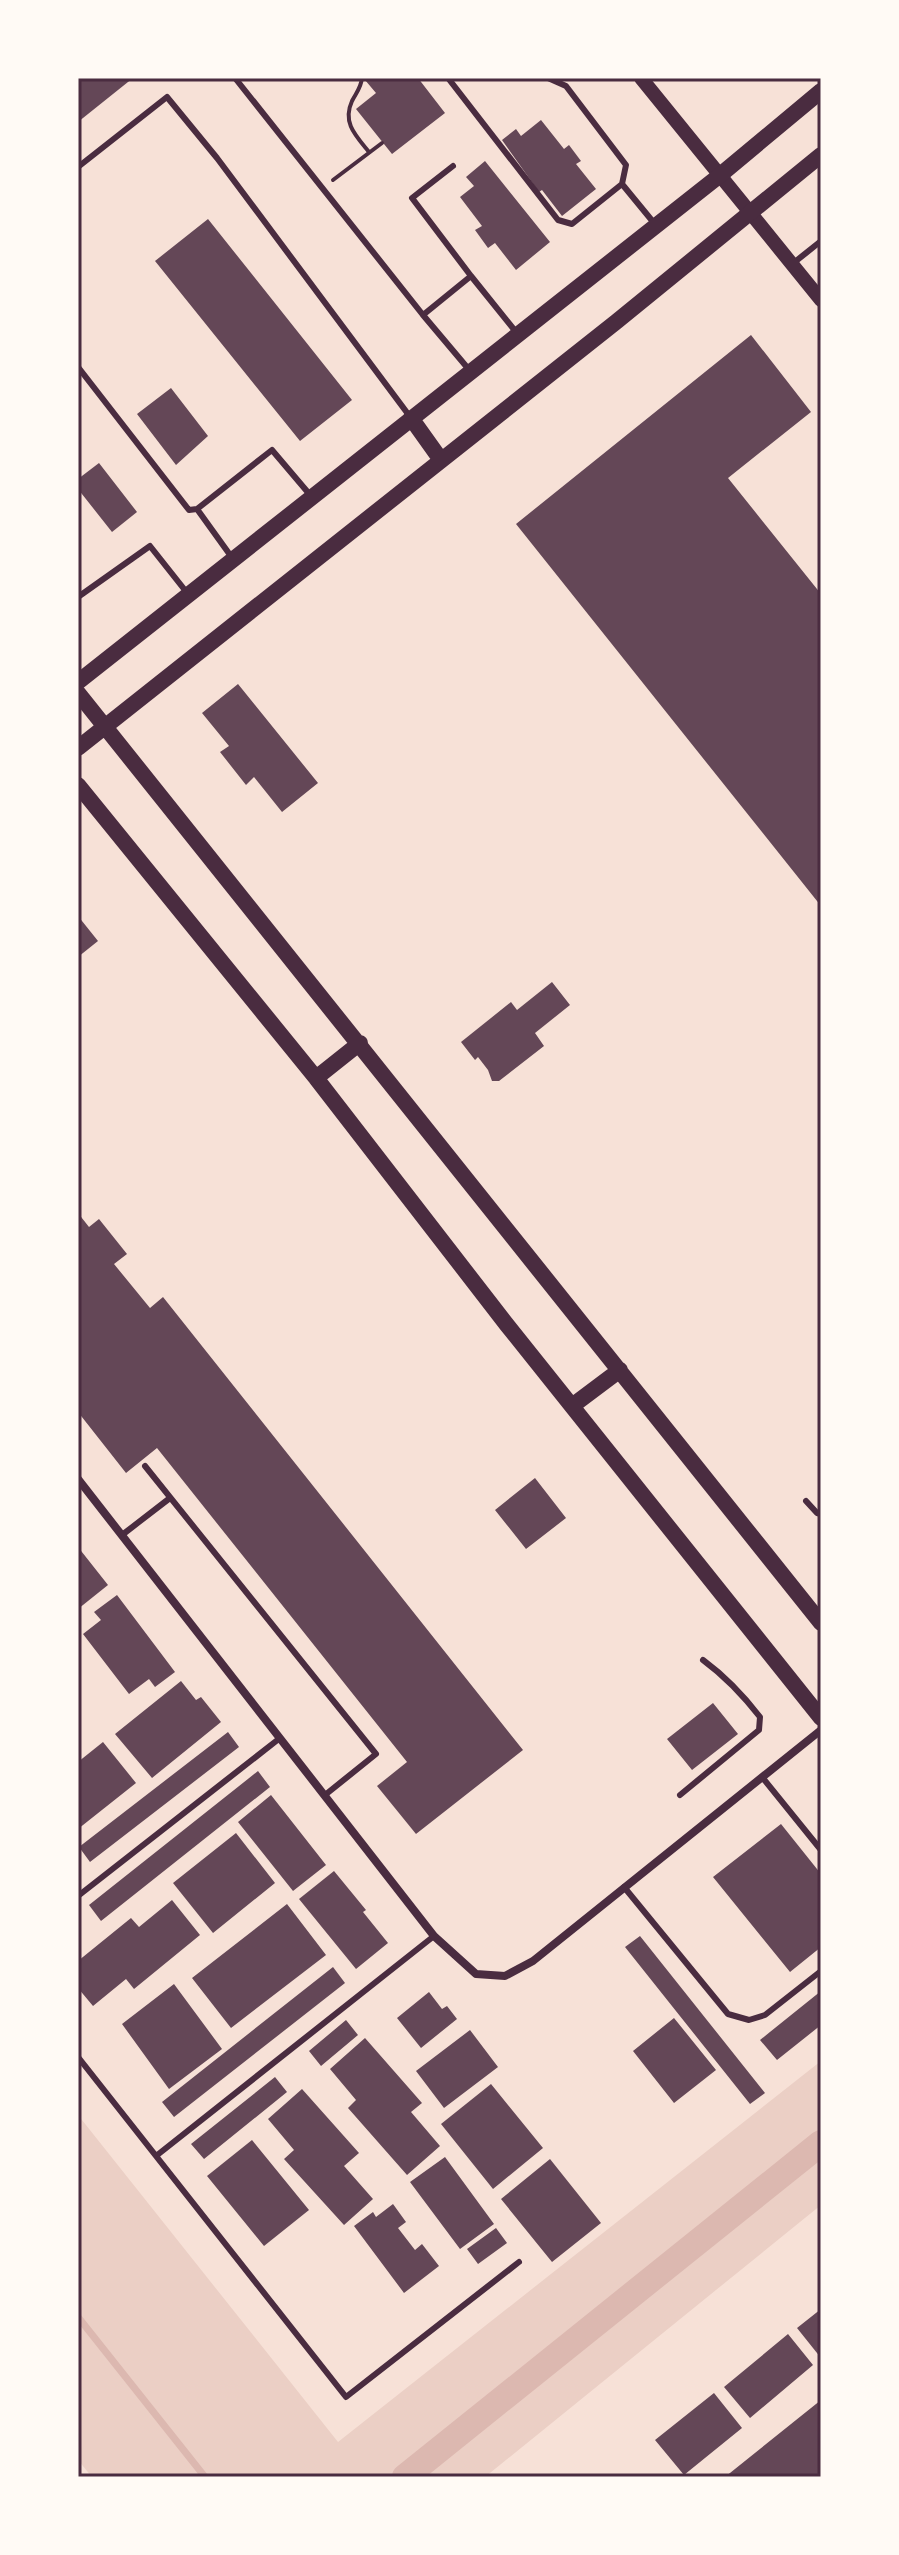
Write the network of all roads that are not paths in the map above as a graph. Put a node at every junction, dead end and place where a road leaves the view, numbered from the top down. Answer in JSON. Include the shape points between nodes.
{"nodes":[{"id":1,"x":235,"y":78,"type":"edge"},
{"id":2,"x":448,"y":78,"type":"edge"},
{"id":3,"x":549,"y":78,"type":"edge"},
{"id":4,"x":641,"y":78,"type":"edge"},
{"id":5,"x":821,"y":91,"type":"edge"},
{"id":6,"x":821,"y":155,"type":"edge"},
{"id":7,"x":453,"y":166,"type":"dead end"},
{"id":8,"x":78,"y":167,"type":"edge"},
{"id":9,"x":719,"y":176,"type":"junction"},
{"id":10,"x":622,"y":184,"type":"junction"},
{"id":11,"x":750,"y":214,"type":"junction"},
{"id":12,"x":657,"y":225,"type":"junction"},
{"id":13,"x":821,"y":241,"type":"edge"},
{"id":14,"x":791,"y":265,"type":"junction"},
{"id":15,"x":471,"y":276,"type":"junction"},
{"id":16,"x":821,"y":300,"type":"edge"},
{"id":17,"x":423,"y":315,"type":"junction"},
{"id":18,"x":518,"y":335,"type":"junction"},
{"id":19,"x":78,"y":367,"type":"edge"},
{"id":20,"x":471,"y":372,"type":"junction"},
{"id":21,"x":411,"y":418,"type":"junction"},
{"id":22,"x":441,"y":460,"type":"junction"},
{"id":23,"x":312,"y":496,"type":"junction"},
{"id":24,"x":197,"y":509,"type":"junction"},
{"id":25,"x":233,"y":559,"type":"junction"},
{"id":26,"x":188,"y":594,"type":"junction"},
{"id":27,"x":78,"y":597,"type":"edge"},
{"id":28,"x":78,"y":682,"type":"edge"},
{"id":29,"x":78,"y":693,"type":"edge"},
{"id":30,"x":105,"y":726,"type":"junction"},
{"id":31,"x":78,"y":748,"type":"edge"},
{"id":32,"x":78,"y":785,"type":"edge"},
{"id":33,"x":360,"y":1043,"type":"junction"},
{"id":34,"x":316,"y":1078,"type":"junction"},
{"id":35,"x":620,"y":1370,"type":"junction"},
{"id":36,"x":572,"y":1406,"type":"junction"},
{"id":37,"x":145,"y":1466,"type":"dead end"},
{"id":38,"x":78,"y":1479,"type":"edge"},
{"id":39,"x":170,"y":1498,"type":"junction"},
{"id":40,"x":806,"y":1501,"type":"dead end"},
{"id":41,"x":821,"y":1514,"type":"edge"},
{"id":42,"x":122,"y":1535,"type":"junction"},
{"id":43,"x":821,"y":1623,"type":"edge"},
{"id":44,"x":703,"y":1660,"type":"dead end"},
{"id":45,"x":821,"y":1718,"type":"edge"},
{"id":46,"x":821,"y":1730,"type":"edge"},
{"id":47,"x":280,"y":1738,"type":"junction"},
{"id":48,"x":762,"y":1777,"type":"junction"},
{"id":49,"x":325,"y":1795,"type":"junction"},
{"id":50,"x":680,"y":1795,"type":"dead end"},
{"id":51,"x":821,"y":1850,"type":"edge"},
{"id":52,"x":624,"y":1887,"type":"junction"},
{"id":53,"x":78,"y":1896,"type":"edge"},
{"id":54,"x":434,"y":1936,"type":"junction"},
{"id":55,"x":821,"y":1971,"type":"edge"},
{"id":56,"x":78,"y":2057,"type":"edge"},
{"id":57,"x":156,"y":2156,"type":"junction"},
{"id":58,"x":519,"y":2262,"type":"dead end"}],
"edges":[{"from":1,"to":17,"type":"lane"},
{"from":2,"to":10,"type":"lane","via":[[558,220],[572,224]]},
{"from":3,"to":10,"type":"lane","via":[[566,86],[626,165]]},
{"from":4,"to":9,"type":"street"},
{"from":5,"to":9,"type":"main road"},
{"from":6,"to":11,"type":"main road"},
{"from":7,"to":15,"type":"lane","via":[[412,198]]},
{"from":8,"to":21,"type":"lane","via":[[167,97]]},
{"from":9,"to":11,"type":"street"},
{"from":9,"to":12,"type":"main road"},
{"from":10,"to":12,"type":"lane"},
{"from":11,"to":14,"type":"street"},
{"from":11,"to":22,"type":"main road"},
{"from":12,"to":18,"type":"main road"},
{"from":13,"to":14,"type":"lane"},
{"from":14,"to":16,"type":"street"},
{"from":15,"to":17,"type":"lane"},
{"from":15,"to":18,"type":"lane"},
{"from":17,"to":20,"type":"lane"},
{"from":18,"to":20,"type":"main road"},
{"from":19,"to":24,"type":"lane","via":[[189,510]]},
{"from":20,"to":21,"type":"main road"},
{"from":21,"to":22,"type":"main road"},
{"from":21,"to":23,"type":"main road"},
{"from":22,"to":30,"type":"main road"},
{"from":23,"to":24,"type":"lane","via":[[272,450]]},
{"from":23,"to":25,"type":"main road"},
{"from":24,"to":25,"type":"lane"},
{"from":25,"to":26,"type":"main road"},
{"from":26,"to":27,"type":"lane","via":[[150,546]]},
{"from":26,"to":28,"type":"main road"},
{"from":29,"to":30,"type":"main road"},
{"from":30,"to":31,"type":"main road"},
{"from":30,"to":33,"type":"main road"},
{"from":32,"to":34,"type":"main road"},
{"from":33,"to":34,"type":"main road"},
{"from":33,"to":35,"type":"main road"},
{"from":34,"to":36,"type":"main road"},
{"from":35,"to":36,"type":"main road"},
{"from":35,"to":43,"type":"main road"},
{"from":36,"to":45,"type":"main road"},
{"from":37,"to":39,"type":"lane"},
{"from":38,"to":42,"type":"street"},
{"from":39,"to":42,"type":"lane"},
{"from":39,"to":49,"type":"lane","via":[[376,1754]]},
{"from":40,"to":41,"type":"lane"},
{"from":42,"to":47,"type":"street"},
{"from":44,"to":50,"type":"lane","via":[[740,1691],[760,1717],[759,1730]]},
{"from":46,"to":48,"type":"street"},
{"from":47,"to":49,"type":"street"},
{"from":47,"to":53,"type":"lane"},
{"from":48,"to":51,"type":"lane"},
{"from":48,"to":52,"type":"street"},
{"from":49,"to":54,"type":"street"},
{"from":52,"to":54,"type":"street","via":[[533,1961],[505,1976],[476,1974]]},
{"from":52,"to":55,"type":"lane","via":[[728,2014],[749,2020],[765,2015]]},
{"from":54,"to":57,"type":"lane"},
{"from":56,"to":57,"type":"lane"},
{"from":57,"to":58,"type":"lane","via":[[346,2397]]}]}
